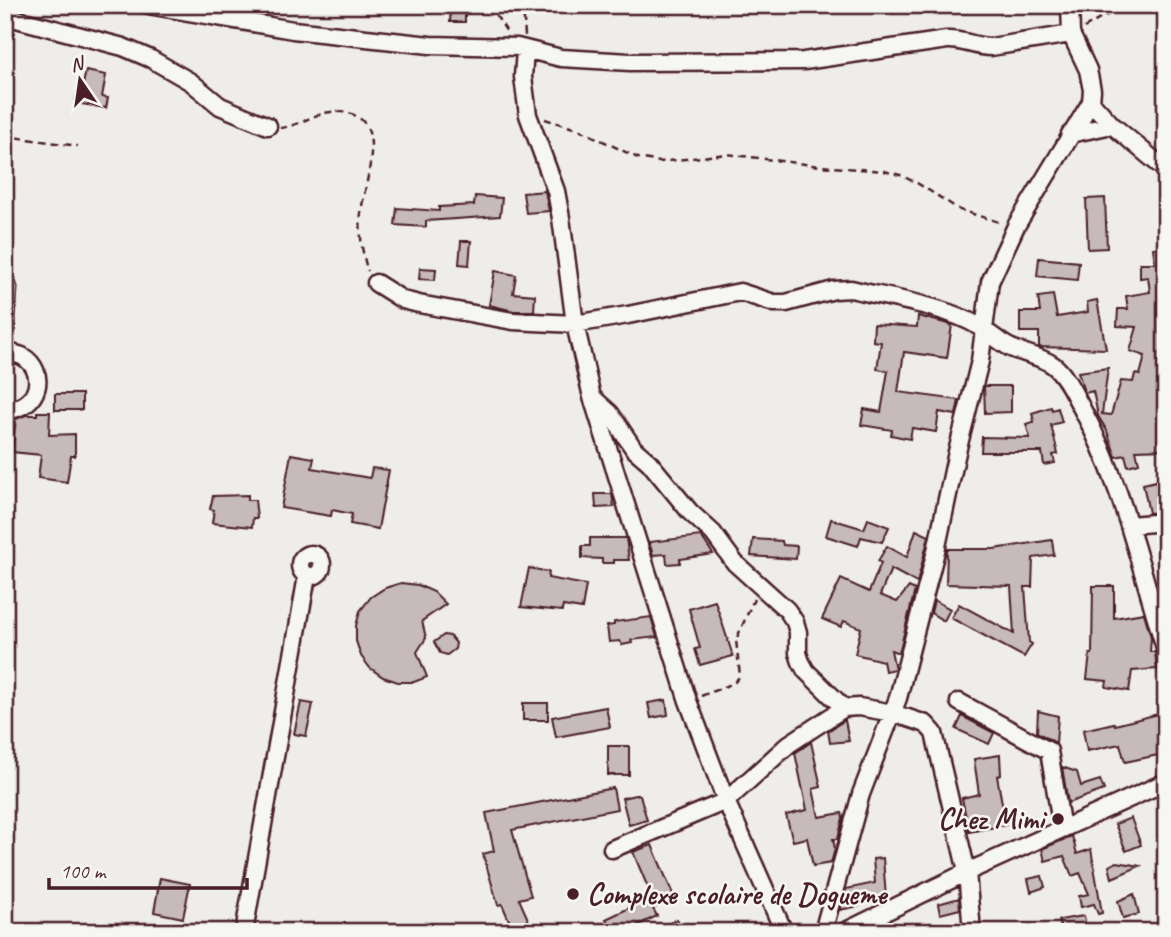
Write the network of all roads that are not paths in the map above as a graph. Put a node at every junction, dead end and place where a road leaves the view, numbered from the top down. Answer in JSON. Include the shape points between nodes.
{"nodes":[{"id":1,"x":148,"y":5,"type":"edge"},
{"id":2,"x":1070,"y":5,"type":"edge"},
{"id":3,"x":5,"y":16,"type":"edge"},
{"id":4,"x":1071,"y":34,"type":"junction"},
{"id":5,"x":521,"y":48,"type":"junction"},
{"id":6,"x":1091,"y":102,"type":"junction"},
{"id":7,"x":1112,"y":125,"type":"junction"},
{"id":8,"x":268,"y":126,"type":"road end"},
{"id":9,"x":1070,"y":134,"type":"junction"},
{"id":10,"x":1166,"y":170,"type":"edge"},
{"id":11,"x":5,"y":282,"type":"edge"},
{"id":12,"x":376,"y":283,"type":"road end"},
{"id":13,"x":575,"y":324,"type":"junction"},
{"id":14,"x":984,"y":329,"type":"junction"},
{"id":15,"x":5,"y":333,"type":"edge"},
{"id":16,"x":5,"y":351,"type":"edge"},
{"id":17,"x":592,"y":397,"type":"junction"},
{"id":18,"x":5,"y":410,"type":"edge"},
{"id":19,"x":1166,"y":522,"type":"edge"},
{"id":20,"x":1129,"y":525,"type":"junction"},
{"id":21,"x":307,"y":576,"type":"dead end"},
{"id":22,"x":1149,"y":597,"type":"junction"},
{"id":23,"x":1166,"y":600,"type":"edge"},
{"id":24,"x":1166,"y":650,"type":"edge"},
{"id":25,"x":959,"y":702,"type":"dead end"},
{"id":26,"x":844,"y":708,"type":"junction"},
{"id":27,"x":893,"y":713,"type":"junction"},
{"id":28,"x":1166,"y":782,"type":"edge"},
{"id":29,"x":726,"y":801,"type":"junction"},
{"id":30,"x":1062,"y":829,"type":"junction"},
{"id":31,"x":612,"y":849,"type":"dead end"},
{"id":32,"x":967,"y":872,"type":"junction"},
{"id":33,"x":244,"y":932,"type":"edge"},
{"id":34,"x":783,"y":932,"type":"edge"},
{"id":35,"x":823,"y":932,"type":"edge"},
{"id":36,"x":844,"y":932,"type":"edge"},
{"id":37,"x":972,"y":932,"type":"edge"}],
"edges":[{"from":1,"to":5,"type":"street","via":[[293,30],[430,45]]},
{"from":2,"to":4,"type":"street"},
{"from":3,"to":8,"type":"street","via":[[152,58],[220,106]]},
{"from":4,"to":5,"type":"street","via":[[991,47],[947,40],[822,59],[760,62],[561,58]]},
{"from":4,"to":6,"type":"street","via":[[1088,70]]},
{"from":5,"to":13,"type":"street","via":[[528,116],[556,191]]},
{"from":6,"to":7,"type":"street"},
{"from":6,"to":9,"type":"street"},
{"from":7,"to":9,"type":"street"},
{"from":7,"to":10,"type":"street"},
{"from":9,"to":14,"type":"street","via":[[1016,226],[990,282]]},
{"from":11,"to":15,"type":"street"},
{"from":12,"to":13,"type":"street","via":[[419,304],[513,321]]},
{"from":13,"to":14,"type":"street","via":[[740,292],[786,303],[851,289],[950,314]]},
{"from":13,"to":17,"type":"street"},
{"from":14,"to":20,"type":"street","via":[[1007,346],[1060,371],[1093,429]]},
{"from":14,"to":27,"type":"street","via":[[936,551]]},
{"from":16,"to":18,"type":"street","via":[[22,356],[37,379],[30,403],[18,410]]},
{"from":17,"to":26,"type":"street","via":[[735,563],[787,610],[795,622],[798,653],[806,671]]},
{"from":17,"to":29,"type":"street","via":[[688,701]]},
{"from":19,"to":20,"type":"street"},
{"from":20,"to":22,"type":"street"},
{"from":21,"to":33,"type":"street"},
{"from":22,"to":23,"type":"street"},
{"from":22,"to":24,"type":"street"},
{"from":25,"to":30,"type":"street","via":[[1049,751]]},
{"from":26,"to":27,"type":"street","via":[[859,706]]},
{"from":26,"to":29,"type":"street","via":[[789,744]]},
{"from":27,"to":32,"type":"street","via":[[926,724],[934,733]]},
{"from":27,"to":35,"type":"street","via":[[861,794]]},
{"from":28,"to":30,"type":"street"},
{"from":29,"to":31,"type":"street"},
{"from":29,"to":34,"type":"street"},
{"from":30,"to":32,"type":"street"},
{"from":32,"to":36,"type":"street"},
{"from":32,"to":37,"type":"street"}]}
